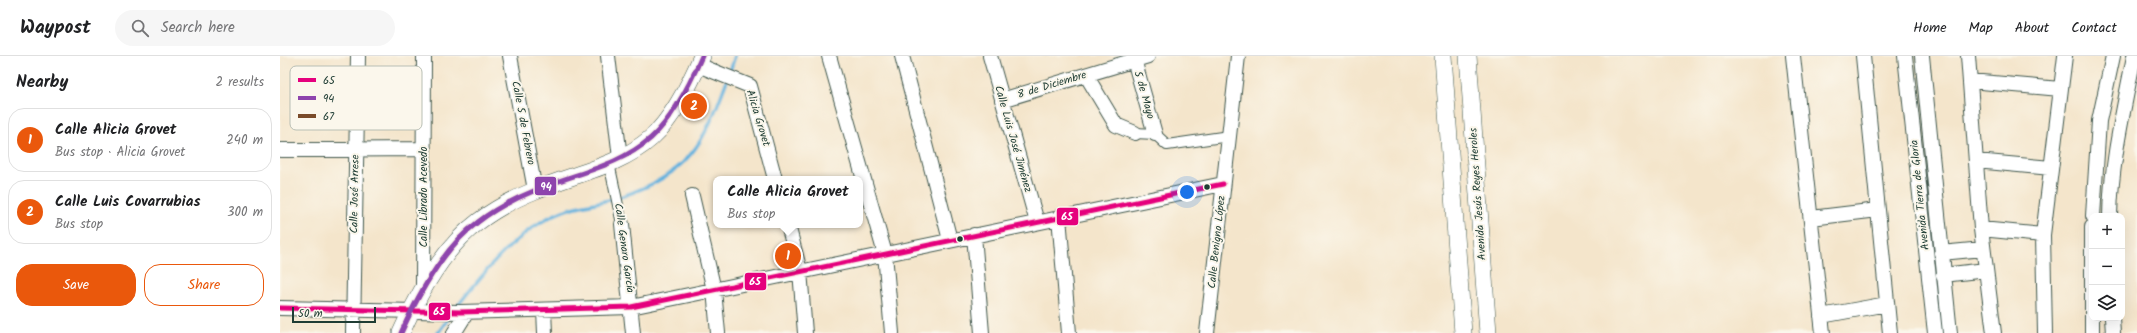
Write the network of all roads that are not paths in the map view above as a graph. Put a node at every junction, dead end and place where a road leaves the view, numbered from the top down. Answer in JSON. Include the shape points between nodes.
{"nodes":[{"id":1,"x":358,"y":56,"type":"edge"},
{"id":2,"x":424,"y":56,"type":"edge"},
{"id":3,"x":510,"y":56,"type":"edge"},
{"id":4,"x":608,"y":56,"type":"edge"},
{"id":5,"x":829,"y":56,"type":"edge"},
{"id":6,"x":902,"y":56,"type":"edge"},
{"id":7,"x":990,"y":56,"type":"edge"},
{"id":8,"x":1148,"y":56,"type":"edge"},
{"id":9,"x":1238,"y":56,"type":"edge"},
{"id":10,"x":1443,"y":56,"type":"edge"},
{"id":11,"x":1468,"y":56,"type":"edge"},
{"id":12,"x":1794,"y":56,"type":"edge"},
{"id":13,"x":1863,"y":56,"type":"edge"},
{"id":14,"x":1905,"y":56,"type":"edge"},
{"id":15,"x":1922,"y":56,"type":"edge"},
{"id":16,"x":1968,"y":56,"type":"edge"},
{"id":17,"x":2065,"y":56,"type":"edge"},
{"id":18,"x":2113,"y":56,"type":"edge"},
{"id":19,"x":2134,"y":56,"type":"edge"},
{"id":20,"x":1134,"y":58,"type":"edge"},
{"id":21,"x":704,"y":63,"type":"edge"},
{"id":22,"x":358,"y":66,"type":"edge"},
{"id":23,"x":1086,"y":75,"type":"junction"},
{"id":24,"x":1970,"y":81,"type":"junction"},
{"id":25,"x":2060,"y":90,"type":"junction"},
{"id":26,"x":1002,"y":100,"type":"junction"},
{"id":27,"x":356,"y":130,"type":"edge"},
{"id":28,"x":1134,"y":133,"type":"joint"},
{"id":29,"x":1155,"y":134,"type":"junction"},
{"id":30,"x":1229,"y":136,"type":"junction"},
{"id":31,"x":424,"y":149,"type":"junction"},
{"id":32,"x":280,"y":150,"type":"edge"},
{"id":33,"x":356,"y":150,"type":"junction"},
{"id":34,"x":1976,"y":160,"type":"junction"},
{"id":35,"x":615,"y":161,"type":"junction"},
{"id":36,"x":2051,"y":168,"type":"junction"},
{"id":37,"x":774,"y":176,"type":"edge"},
{"id":38,"x":863,"y":176,"type":"edge"},
{"id":39,"x":863,"y":176,"type":"edge"},
{"id":40,"x":1223,"y":184,"type":"junction"},
{"id":41,"x":535,"y":190,"type":"junction"},
{"id":42,"x":692,"y":196,"type":"dead end"},
{"id":43,"x":1878,"y":210,"type":"junction"},
{"id":44,"x":2093,"y":213,"type":"edge"},
{"id":45,"x":2110,"y":213,"type":"edge"},
{"id":46,"x":1059,"y":217,"type":"junction"},
{"id":47,"x":1811,"y":218,"type":"junction"},
{"id":48,"x":1037,"y":222,"type":"junction"},
{"id":49,"x":622,"y":224,"type":"joint"},
{"id":50,"x":789,"y":228,"type":"edge"},
{"id":51,"x":1981,"y":228,"type":"junction"},
{"id":52,"x":974,"y":235,"type":"junction"},
{"id":53,"x":2044,"y":235,"type":"junction"},
{"id":54,"x":950,"y":240,"type":"junction"},
{"id":55,"x":1983,"y":249,"type":"junction"},
{"id":56,"x":2092,"y":249,"type":"edge"},
{"id":57,"x":1941,"y":253,"type":"junction"},
{"id":58,"x":885,"y":254,"type":"junction"},
{"id":59,"x":1986,"y":270,"type":"junction"},
{"id":60,"x":800,"y":271,"type":"junction"},
{"id":61,"x":1943,"y":275,"type":"junction"},
{"id":62,"x":423,"y":290,"type":"junction"},
{"id":63,"x":714,"y":290,"type":"junction"},
{"id":64,"x":1887,"y":304,"type":"junction"},
{"id":65,"x":632,"y":307,"type":"junction"},
{"id":66,"x":280,"y":308,"type":"edge"},
{"id":67,"x":544,"y":310,"type":"junction"},
{"id":68,"x":352,"y":311,"type":"junction"},
{"id":69,"x":416,"y":311,"type":"junction"},
{"id":70,"x":464,"y":312,"type":"junction"},
{"id":71,"x":1821,"y":316,"type":"junction"},
{"id":72,"x":2112,"y":321,"type":"edge"},
{"id":73,"x":353,"y":333,"type":"edge"},
{"id":74,"x":401,"y":333,"type":"edge"},
{"id":75,"x":454,"y":333,"type":"edge"},
{"id":76,"x":545,"y":333,"type":"edge"},
{"id":77,"x":633,"y":333,"type":"edge"},
{"id":78,"x":718,"y":333,"type":"edge"},
{"id":79,"x":805,"y":333,"type":"edge"},
{"id":80,"x":892,"y":333,"type":"edge"},
{"id":81,"x":982,"y":333,"type":"edge"},
{"id":82,"x":1069,"y":333,"type":"edge"},
{"id":83,"x":1207,"y":333,"type":"edge"},
{"id":84,"x":1463,"y":333,"type":"edge"},
{"id":85,"x":1488,"y":333,"type":"edge"},
{"id":86,"x":1823,"y":333,"type":"edge"},
{"id":87,"x":1890,"y":333,"type":"edge"},
{"id":88,"x":1935,"y":333,"type":"edge"},
{"id":89,"x":1950,"y":333,"type":"edge"},
{"id":90,"x":1994,"y":333,"type":"edge"},
{"id":91,"x":2045,"y":333,"type":"edge"},
{"id":92,"x":2092,"y":333,"type":"edge"},
{"id":93,"x":2113,"y":333,"type":"edge"}],
"edges":[{"from":1,"to":22,"type":"street","name":"Calle José Arrese"},
{"from":2,"to":31,"type":"street","name":"Calle Librado Acevedo"},
{"from":3,"to":41,"type":"street","name":"Calle 5 de Febrero"},
{"from":4,"to":35,"type":"street"},
{"from":5,"to":39,"type":"street"},
{"from":6,"to":54,"type":"street"},
{"from":7,"to":26,"type":"street","name":"Calle Luis José Jiménez"},
{"from":8,"to":20,"type":"street","name":"8 de Diciembre"},
{"from":9,"to":30,"type":"street","name":"Calle Benigno López"},
{"from":10,"to":84,"type":"street"},
{"from":11,"to":85,"type":"street","name":"Avenida Jesús Reyes Heroles"},
{"from":12,"to":47,"type":"street"},
{"from":13,"to":43,"type":"street"},
{"from":14,"to":88,"type":"street","name":"Avenida Tierra de Gloria"},
{"from":15,"to":57,"type":"street","name":"Avenida Tierra de Gloria"},
{"from":16,"to":24,"type":"street"},
{"from":17,"to":25,"type":"street"},
{"from":18,"to":44,"type":"street","via":[[2099,121]]},
{"from":19,"to":45,"type":"street","via":[[2120,130],[2110,196]]},
{"from":20,"to":23,"type":"street","name":"8 de Diciembre"},
{"from":20,"to":29,"type":"street","name":"5 de Mayo"},
{"from":21,"to":35,"type":"street","via":[[666,122],[652,137]]},
{"from":21,"to":37,"type":"street","name":"Alicia Grovet","via":[[750,86]]},
{"from":23,"to":26,"type":"street","name":"8 de Diciembre"},
{"from":23,"to":28,"type":"street","via":[[1116,125]]},
{"from":24,"to":25,"type":"street"},
{"from":24,"to":34,"type":"street"},
{"from":25,"to":36,"type":"street"},
{"from":26,"to":48,"type":"street","name":"Calle Luis José Jiménez"},
{"from":27,"to":33,"type":"street","name":"Calle José Arrese"},
{"from":28,"to":29,"type":"street"},
{"from":29,"to":30,"type":"street","via":[[1167,145]]},
{"from":30,"to":40,"type":"street","name":"Calle Benigno López"},
{"from":31,"to":33,"type":"street"},
{"from":31,"to":62,"type":"street","name":"Calle Librado Acevedo"},
{"from":32,"to":33,"type":"street"},
{"from":33,"to":68,"type":"street","name":"Calle José Arrese"},
{"from":34,"to":36,"type":"street"},
{"from":34,"to":51,"type":"street"},
{"from":35,"to":41,"type":"street"},
{"from":35,"to":49,"type":"street","name":"Calle Genaro García","via":[[614,183]]},
{"from":36,"to":53,"type":"street"},
{"from":38,"to":58,"type":"street"},
{"from":40,"to":46,"type":"street"},
{"from":40,"to":83,"type":"street","name":"Calle Benigno López"},
{"from":41,"to":62,"type":"street","via":[[478,222],[461,236]]},
{"from":42,"to":63,"type":"street"},
{"from":43,"to":47,"type":"street"},
{"from":43,"to":64,"type":"street"},
{"from":46,"to":48,"type":"street"},
{"from":46,"to":82,"type":"street"},
{"from":47,"to":71,"type":"street"},
{"from":48,"to":52,"type":"street"},
{"from":49,"to":65,"type":"street","name":"Calle Genaro García"},
{"from":50,"to":60,"type":"street"},
{"from":51,"to":53,"type":"street"},
{"from":51,"to":55,"type":"street"},
{"from":52,"to":54,"type":"street"},
{"from":52,"to":81,"type":"street"},
{"from":53,"to":91,"type":"street"},
{"from":54,"to":58,"type":"street"},
{"from":55,"to":57,"type":"street"},
{"from":55,"to":59,"type":"street"},
{"from":56,"to":92,"type":"street"},
{"from":57,"to":61,"type":"street","name":"Avenida Tierra de Gloria"},
{"from":58,"to":60,"type":"street"},
{"from":58,"to":80,"type":"street"},
{"from":59,"to":61,"type":"street"},
{"from":59,"to":90,"type":"street"},
{"from":60,"to":63,"type":"street"},
{"from":60,"to":79,"type":"street"},
{"from":61,"to":89,"type":"street","name":"Avenida Tierra de Gloria"},
{"from":62,"to":69,"type":"street"},
{"from":63,"to":65,"type":"street"},
{"from":63,"to":78,"type":"street"},
{"from":64,"to":71,"type":"street"},
{"from":64,"to":87,"type":"street"},
{"from":65,"to":67,"type":"street"},
{"from":65,"to":77,"type":"street","name":"Calle Genaro García"},
{"from":66,"to":68,"type":"street"},
{"from":67,"to":70,"type":"street"},
{"from":67,"to":76,"type":"street"},
{"from":68,"to":69,"type":"street"},
{"from":68,"to":73,"type":"street","name":"Calle José Arrese"},
{"from":69,"to":70,"type":"street"},
{"from":69,"to":74,"type":"street"},
{"from":70,"to":75,"type":"street"},
{"from":71,"to":86,"type":"street"},
{"from":72,"to":93,"type":"street"}]}
